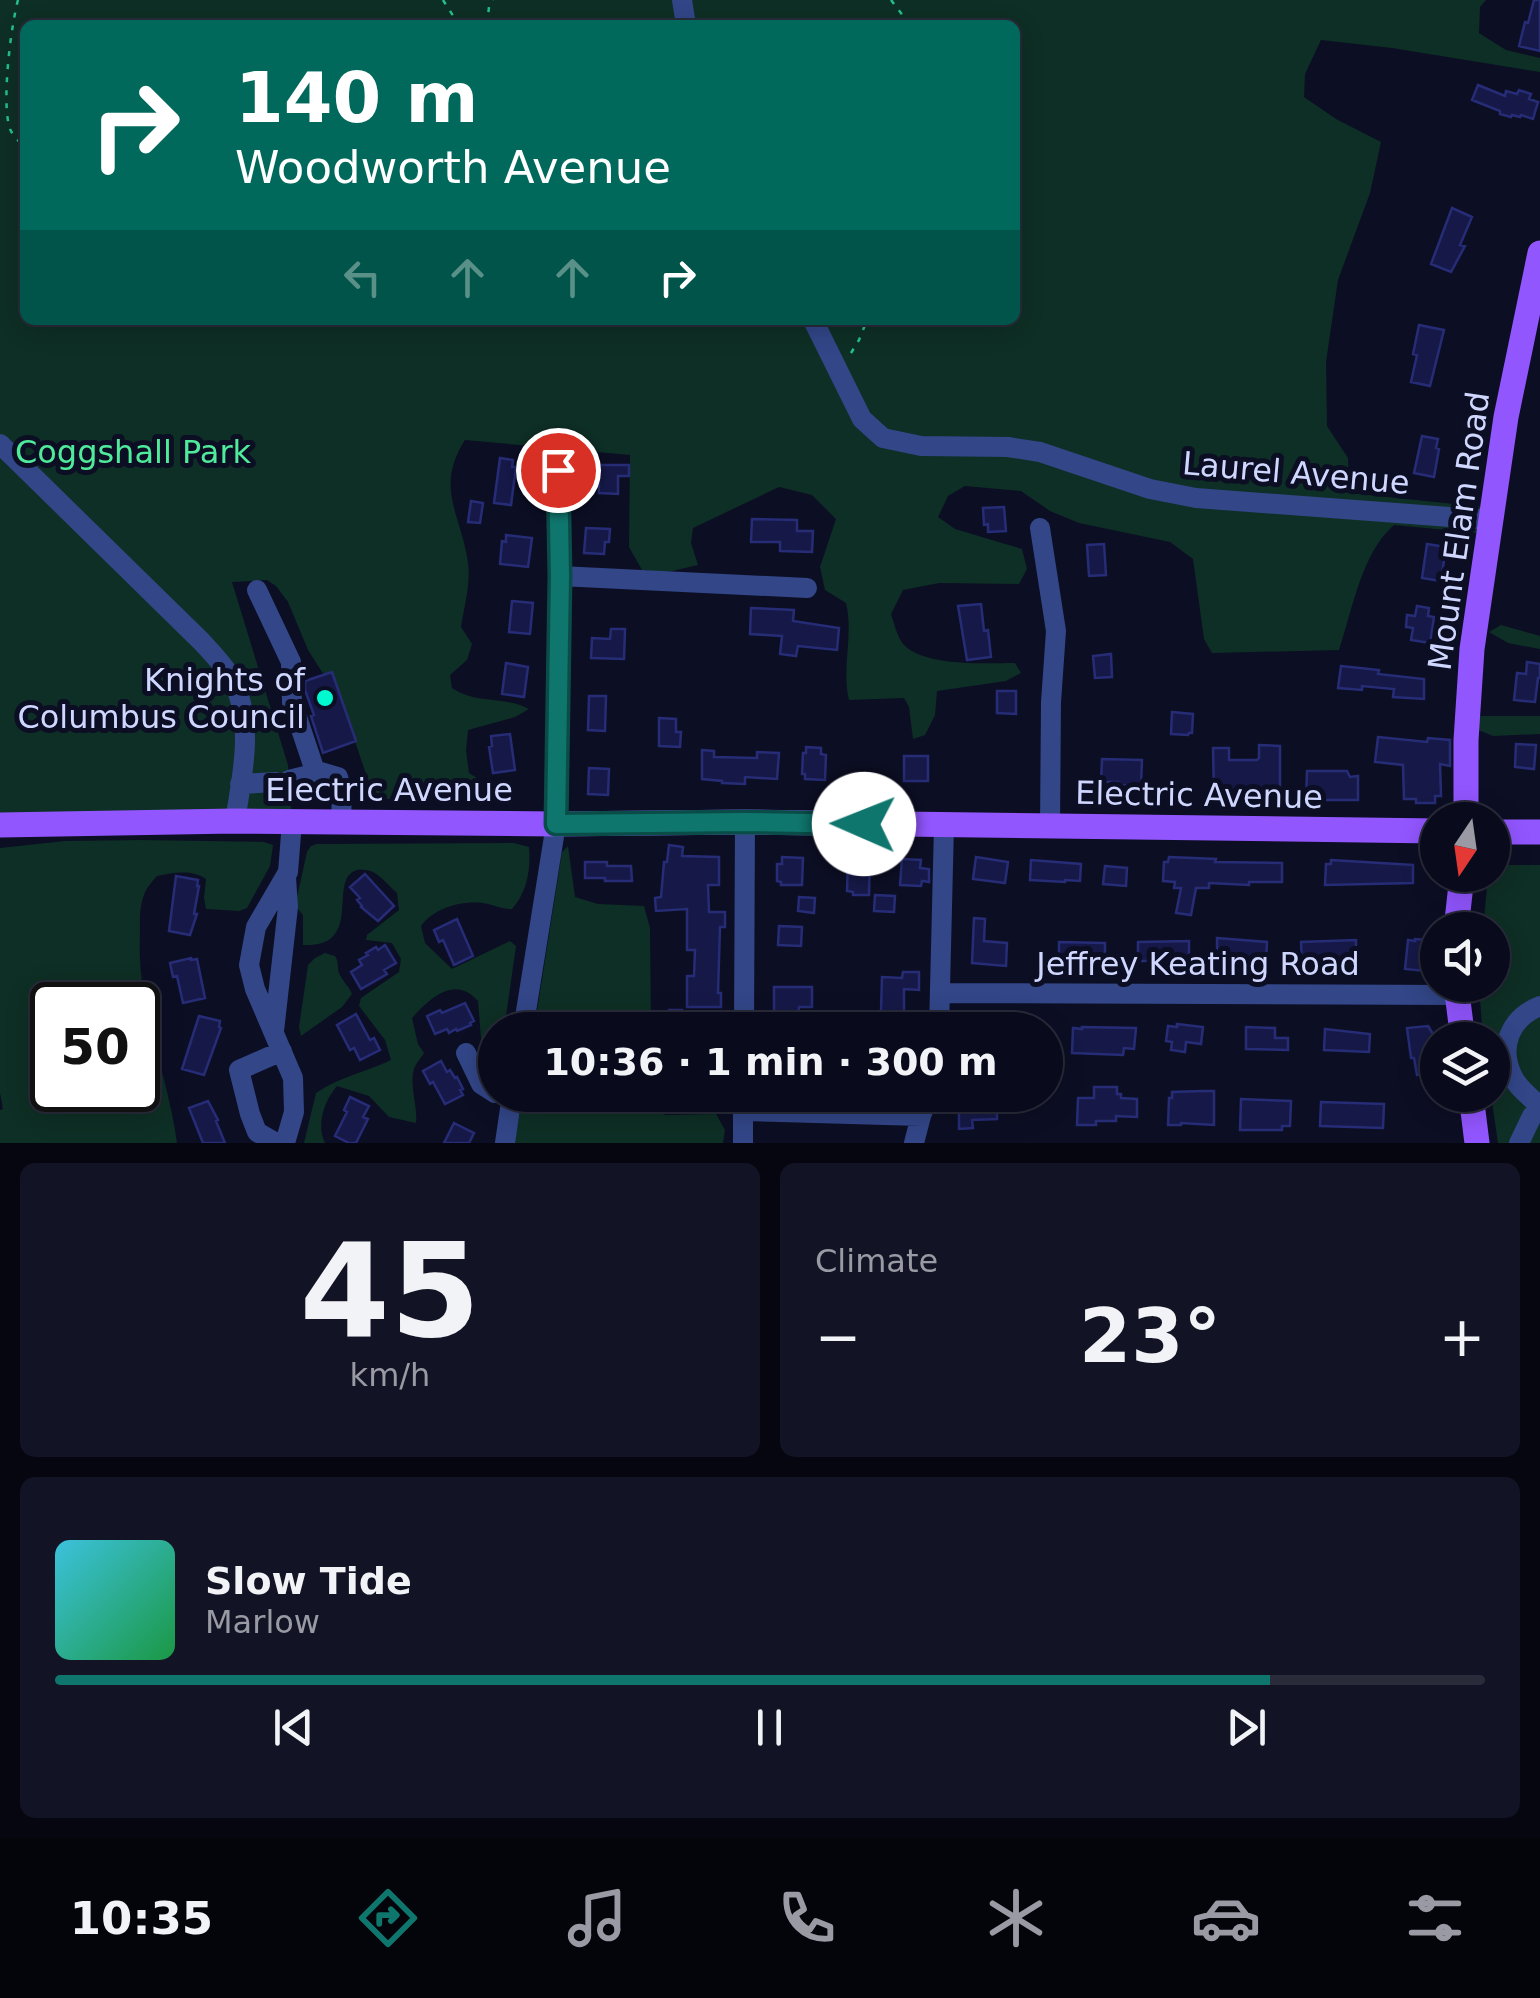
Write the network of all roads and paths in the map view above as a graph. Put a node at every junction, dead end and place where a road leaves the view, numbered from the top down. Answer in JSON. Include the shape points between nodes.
{"nodes":[{"id":1,"x":18,"y":0,"type":"edge"},
{"id":2,"x":890,"y":0,"type":"edge"},
{"id":3,"x":906,"y":20,"type":"edge"},
{"id":4,"x":20,"y":142,"type":"edge"},
{"id":5,"x":1540,"y":253,"type":"edge"},
{"id":6,"x":815,"y":325,"type":"edge"},
{"id":7,"x":865,"y":325,"type":"edge"},
{"id":8,"x":836,"y":368,"type":"junction"},
{"id":9,"x":0,"y":444,"type":"edge"},
{"id":10,"x":558,"y":470,"type":"dead end"},
{"id":11,"x":1490,"y":520,"type":"junction"},
{"id":12,"x":1040,"y":528,"type":"dead end"},
{"id":13,"x":560,"y":576,"type":"junction"},
{"id":14,"x":807,"y":588,"type":"dead end"},
{"id":15,"x":258,"y":590,"type":"dead end"},
{"id":16,"x":316,"y":774,"type":"junction"},
{"id":17,"x":240,"y":784,"type":"junction"},
{"id":18,"x":1466,"y":802,"type":"edge"},
{"id":19,"x":234,"y":821,"type":"junction"},
{"id":20,"x":292,"y":822,"type":"junction"},
{"id":21,"x":341,"y":822,"type":"junction"},
{"id":22,"x":745,"y":822,"type":"junction"},
{"id":23,"x":0,"y":824,"type":"edge"},
{"id":24,"x":556,"y":824,"type":"junction"},
{"id":25,"x":944,"y":825,"type":"junction"},
{"id":26,"x":1050,"y":825,"type":"junction"},
{"id":27,"x":1420,"y":832,"type":"edge"},
{"id":28,"x":1510,"y":832,"type":"edge"},
{"id":29,"x":1540,"y":832,"type":"edge"},
{"id":30,"x":286,"y":878,"type":"junction"},
{"id":31,"x":1420,"y":990,"type":"edge"},
{"id":32,"x":940,"y":992,"type":"junction"},
{"id":33,"x":1540,"y":1006,"type":"edge"},
{"id":34,"x":527,"y":1012,"type":"edge"},
{"id":35,"x":744,"y":1012,"type":"edge"},
{"id":36,"x":939,"y":1012,"type":"edge"},
{"id":37,"x":278,"y":1042,"type":"junction"},
{"id":38,"x":466,"y":1053,"type":"dead end"},
{"id":39,"x":478,"y":1080,"type":"edge"},
{"id":40,"x":1540,"y":1107,"type":"edge"},
{"id":41,"x":510,"y":1112,"type":"edge"},
{"id":42,"x":743,"y":1112,"type":"edge"},
{"id":43,"x":866,"y":1112,"type":"edge"},
{"id":44,"x":922,"y":1112,"type":"edge"},
{"id":45,"x":1472,"y":1112,"type":"edge"},
{"id":46,"x":920,"y":1116,"type":"junction"},
{"id":47,"x":276,"y":1143,"type":"edge"},
{"id":48,"x":286,"y":1143,"type":"edge"},
{"id":49,"x":505,"y":1143,"type":"edge"},
{"id":50,"x":743,"y":1143,"type":"edge"},
{"id":51,"x":914,"y":1143,"type":"edge"},
{"id":52,"x":1477,"y":1143,"type":"edge"},
{"id":53,"x":1520,"y":1143,"type":"edge"}],
"edges":[{"from":1,"to":4,"type":"path","via":[[8,110],[10,130]]},
{"from":2,"to":3,"type":"path"},
{"from":5,"to":11,"type":"main road","name":"Mount Elam Road"},
{"from":6,"to":8,"type":"street","name":"Laurel Avenue"},
{"from":7,"to":8,"type":"path"},
{"from":8,"to":11,"type":"street","name":"Laurel Avenue","via":[[862,419],[883,438],[1040,452],[1196,498]]},
{"from":9,"to":17,"type":"street","via":[[231,677],[246,746]]},
{"from":10,"to":13,"type":"street"},
{"from":11,"to":18,"type":"main road","name":"Mount Elam Road","via":[[1471,667]]},
{"from":12,"to":26,"type":"street","via":[[1056,631]]},
{"from":13,"to":14,"type":"street"},
{"from":13,"to":24,"type":"street"},
{"from":15,"to":16,"type":"street","via":[[291,662],[292,702]]},
{"from":16,"to":17,"type":"street"},
{"from":16,"to":21,"type":"street","via":[[338,777]]},
{"from":17,"to":19,"type":"street"},
{"from":19,"to":20,"type":"main road","name":"Electric Avenue"},
{"from":19,"to":23,"type":"main road","name":"Electric Avenue"},
{"from":20,"to":21,"type":"main road","name":"Electric Avenue"},
{"from":20,"to":30,"type":"street"},
{"from":21,"to":24,"type":"main road","name":"Electric Avenue"},
{"from":22,"to":24,"type":"main road","name":"Electric Avenue"},
{"from":22,"to":25,"type":"main road","name":"Electric Avenue"},
{"from":22,"to":35,"type":"street"},
{"from":24,"to":34,"type":"street"},
{"from":25,"to":26,"type":"main road","name":"Electric Avenue"},
{"from":25,"to":32,"type":"street"},
{"from":26,"to":27,"type":"main road","name":"Electric Avenue"},
{"from":28,"to":29,"type":"main road"},
{"from":30,"to":37,"type":"street"},
{"from":30,"to":37,"type":"street","via":[[256,927],[250,958],[252,982]]},
{"from":31,"to":32,"type":"street","name":"Jeffrey Keating Road"},
{"from":32,"to":36,"type":"street"},
{"from":33,"to":40,"type":"street","via":[[1512,1026],[1506,1057],[1514,1079]]},
{"from":37,"to":47,"type":"street","via":[[239,1070],[258,1132]]},
{"from":37,"to":48,"type":"street","via":[[295,1095]]},
{"from":38,"to":39,"type":"street"},
{"from":40,"to":53,"type":"street"},
{"from":41,"to":49,"type":"street"},
{"from":42,"to":50,"type":"street"},
{"from":43,"to":46,"type":"street"},
{"from":44,"to":46,"type":"street"},
{"from":45,"to":52,"type":"main road"},
{"from":46,"to":51,"type":"street"}]}
